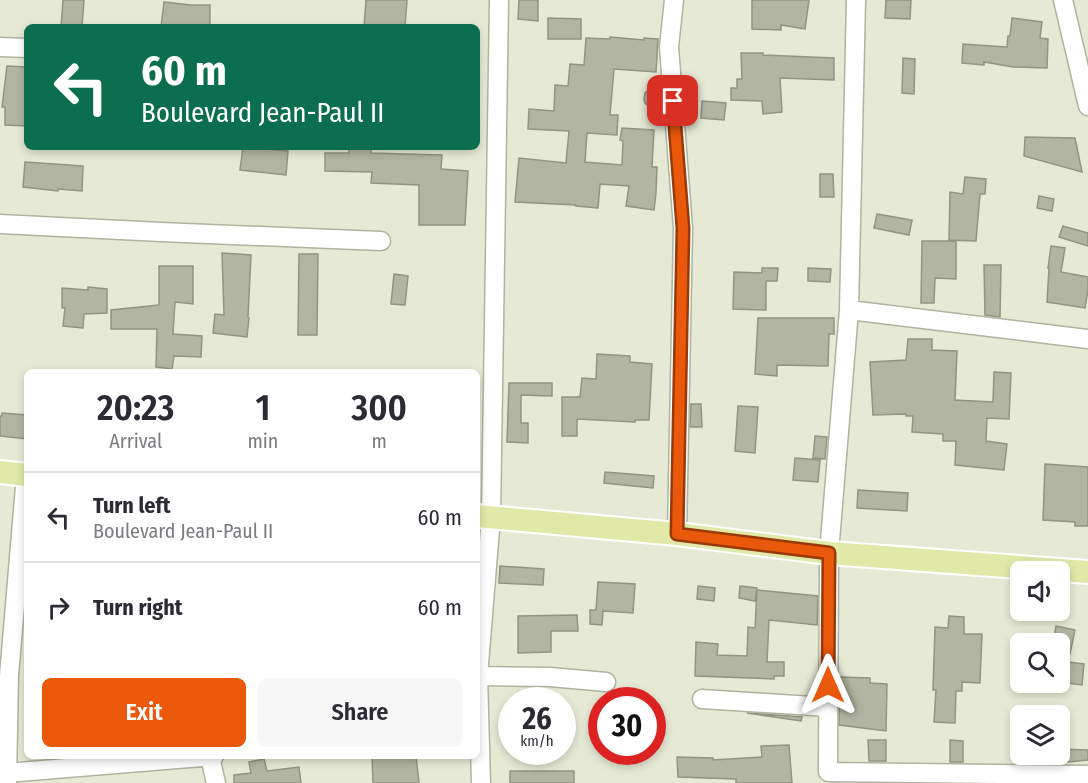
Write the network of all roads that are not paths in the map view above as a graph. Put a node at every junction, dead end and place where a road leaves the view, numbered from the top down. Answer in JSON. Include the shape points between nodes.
{"nodes":[{"id":1,"x":500,"y":0,"type":"edge"},
{"id":2,"x":674,"y":0,"type":"edge"},
{"id":3,"x":855,"y":0,"type":"edge"},
{"id":4,"x":1063,"y":0,"type":"edge"},
{"id":5,"x":0,"y":47,"type":"edge"},
{"id":6,"x":24,"y":48,"type":"edge"},
{"id":7,"x":1088,"y":106,"type":"edge"},
{"id":8,"x":0,"y":224,"type":"edge"},
{"id":9,"x":381,"y":241,"type":"dead end"},
{"id":10,"x":849,"y":310,"type":"junction"},
{"id":11,"x":1088,"y":339,"type":"edge"},
{"id":12,"x":0,"y":472,"type":"edge"},
{"id":13,"x":24,"y":475,"type":"edge"},
{"id":14,"x":24,"y":500,"type":"edge"},
{"id":15,"x":484,"y":516,"type":"edge"},
{"id":16,"x":677,"y":534,"type":"junction"},
{"id":17,"x":829,"y":553,"type":"junction"},
{"id":18,"x":1088,"y":572,"type":"edge"},
{"id":19,"x":480,"y":619,"type":"edge"},
{"id":20,"x":6,"y":650,"type":"edge"},
{"id":21,"x":480,"y":671,"type":"edge"},
{"id":22,"x":18,"y":676,"type":"edge"},
{"id":23,"x":606,"y":682,"type":"dead end"},
{"id":24,"x":702,"y":699,"type":"dead end"},
{"id":25,"x":828,"y":707,"type":"junction"},
{"id":26,"x":184,"y":759,"type":"edge"},
{"id":27,"x":212,"y":759,"type":"edge"},
{"id":28,"x":480,"y":759,"type":"edge"},
{"id":29,"x":1088,"y":775,"type":"edge"},
{"id":30,"x":828,"y":777,"type":"edge"},
{"id":31,"x":7,"y":778,"type":"edge"},
{"id":32,"x":216,"y":783,"type":"edge"},
{"id":33,"x":481,"y":783,"type":"edge"}],
"edges":[{"from":1,"to":15,"type":"street"},
{"from":2,"to":16,"type":"street","via":[[669,47],[683,228]]},
{"from":3,"to":10,"type":"street"},
{"from":4,"to":7,"type":"street"},
{"from":5,"to":6,"type":"street"},
{"from":8,"to":9,"type":"street"},
{"from":10,"to":11,"type":"street"},
{"from":10,"to":17,"type":"street"},
{"from":12,"to":13,"type":"main road"},
{"from":14,"to":20,"type":"street"},
{"from":15,"to":16,"type":"main road"},
{"from":15,"to":19,"type":"street"},
{"from":16,"to":17,"type":"main road"},
{"from":17,"to":18,"type":"main road"},
{"from":17,"to":25,"type":"street"},
{"from":20,"to":22,"type":"street"},
{"from":21,"to":23,"type":"street"},
{"from":22,"to":31,"type":"street"},
{"from":24,"to":25,"type":"street"},
{"from":25,"to":30,"type":"street"},
{"from":26,"to":31,"type":"street"},
{"from":27,"to":32,"type":"street"},
{"from":28,"to":33,"type":"street"},
{"from":29,"to":30,"type":"street"}]}
